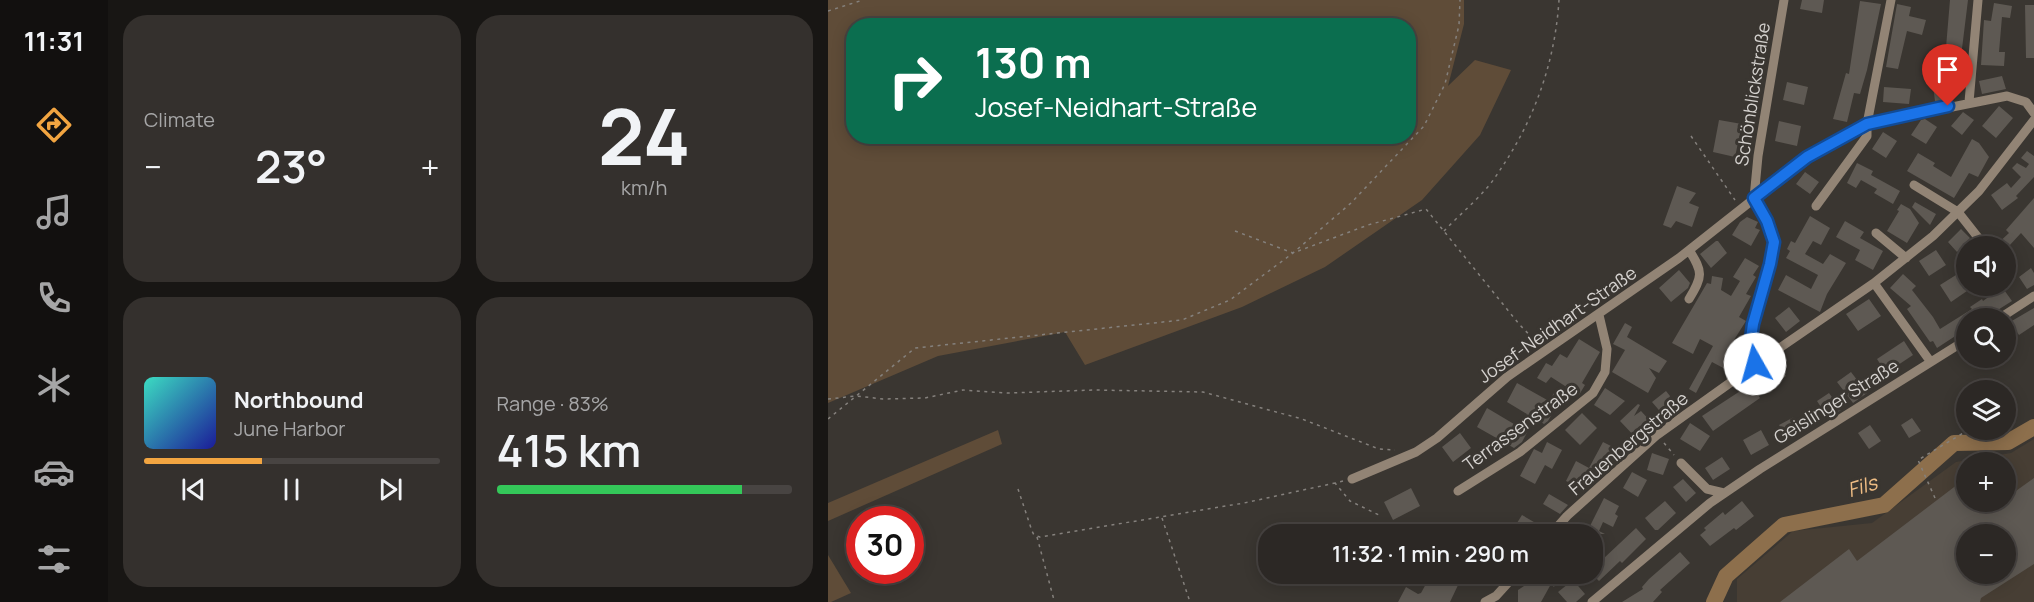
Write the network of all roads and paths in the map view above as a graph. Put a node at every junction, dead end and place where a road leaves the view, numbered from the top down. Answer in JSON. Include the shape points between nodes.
{"nodes":[{"id":1,"x":863,"y":0,"type":"edge"},
{"id":2,"x":1460,"y":0,"type":"edge"},
{"id":3,"x":1559,"y":0,"type":"edge"},
{"id":4,"x":1784,"y":0,"type":"edge"},
{"id":5,"x":1891,"y":0,"type":"edge"},
{"id":6,"x":1978,"y":0,"type":"edge"},
{"id":7,"x":828,"y":11,"type":"edge"},
{"id":8,"x":1969,"y":102,"type":"junction"},
{"id":9,"x":2034,"y":113,"type":"edge"},
{"id":10,"x":2034,"y":120,"type":"edge"},
{"id":11,"x":1867,"y":124,"type":"junction"},
{"id":12,"x":1416,"y":134,"type":"edge"},
{"id":13,"x":1691,"y":136,"type":"dead end"},
{"id":14,"x":1407,"y":144,"type":"edge"},
{"id":15,"x":1914,"y":185,"type":"dead end"},
{"id":16,"x":1754,"y":198,"type":"junction"},
{"id":17,"x":1816,"y":206,"type":"dead end"},
{"id":18,"x":1741,"y":208,"type":"junction"},
{"id":19,"x":1958,"y":212,"type":"junction"},
{"id":20,"x":1235,"y":231,"type":"dead end"},
{"id":21,"x":1444,"y":231,"type":"junction"},
{"id":22,"x":1876,"y":233,"type":"dead end"},
{"id":23,"x":1977,"y":236,"type":"edge"},
{"id":24,"x":1689,"y":250,"type":"junction"},
{"id":25,"x":1293,"y":253,"type":"junction"},
{"id":26,"x":1906,"y":258,"type":"junction"},
{"id":27,"x":1874,"y":283,"type":"junction"},
{"id":28,"x":2034,"y":296,"type":"edge"},
{"id":29,"x":1689,"y":299,"type":"dead end"},
{"id":30,"x":2015,"y":308,"type":"edge"},
{"id":31,"x":1599,"y":315,"type":"junction"},
{"id":32,"x":1956,"y":346,"type":"edge"},
{"id":33,"x":1544,"y":350,"type":"junction"},
{"id":34,"x":1930,"y":361,"type":"junction"},
{"id":35,"x":1755,"y":364,"type":"junction"},
{"id":36,"x":856,"y":396,"type":"junction"},
{"id":37,"x":828,"y":399,"type":"edge"},
{"id":38,"x":828,"y":419,"type":"edge"},
{"id":39,"x":1956,"y":437,"type":"edge"},
{"id":40,"x":1661,"y":440,"type":"dead end"},
{"id":41,"x":1397,"y":451,"type":"dead end"},
{"id":42,"x":1679,"y":461,"type":"joint"},
{"id":43,"x":1352,"y":478,"type":"joint"},
{"id":44,"x":1335,"y":483,"type":"junction"},
{"id":45,"x":1017,"y":489,"type":"dead end"},
{"id":46,"x":1458,"y":491,"type":"dead end"},
{"id":47,"x":1724,"y":493,"type":"junction"},
{"id":48,"x":1935,"y":498,"type":"dead end"},
{"id":49,"x":1379,"y":515,"type":"dead end"},
{"id":50,"x":1161,"y":517,"type":"junction"},
{"id":51,"x":1560,"y":524,"type":"edge"},
{"id":52,"x":1037,"y":537,"type":"junction"},
{"id":53,"x":1507,"y":584,"type":"edge"},
{"id":54,"x":1054,"y":600,"type":"dead end"},
{"id":55,"x":1190,"y":602,"type":"edge"},
{"id":56,"x":1485,"y":602,"type":"edge"},
{"id":57,"x":1592,"y":602,"type":"edge"}],
"edges":[{"from":1,"to":7,"type":"path"},
{"from":2,"to":12,"type":"path","via":[[1459,25],[1445,84]]},
{"from":3,"to":21,"type":"path","via":[[1553,50],[1531,118],[1498,175]]},
{"from":4,"to":16,"type":"street","name":"Schönblickstraße"},
{"from":5,"to":11,"type":"street"},
{"from":6,"to":8,"type":"street"},
{"from":8,"to":9,"type":"street","name":"Josef-Neidhart-Straße","via":[[2007,96],[2026,102]]},
{"from":8,"to":11,"type":"street","name":"Josef-Neidhart-Straße"},
{"from":10,"to":19,"type":"street","name":"Frauenbergstraße","via":[[1979,192]]},
{"from":11,"to":16,"type":"street","name":"Josef-Neidhart-Straße","via":[[1807,157]]},
{"from":11,"to":17,"type":"street","via":[[1867,136]]},
{"from":13,"to":18,"type":"path"},
{"from":14,"to":25,"type":"path","via":[[1351,203]]},
{"from":15,"to":19,"type":"street"},
{"from":16,"to":18,"type":"street","name":"Josef-Neidhart-Straße"},
{"from":16,"to":35,"type":"street","via":[[1774,242],[1753,324],[1750,346]]},
{"from":18,"to":24,"type":"street","name":"Josef-Neidhart-Straße"},
{"from":19,"to":23,"type":"street"},
{"from":19,"to":26,"type":"street","name":"Frauenbergstraße"},
{"from":20,"to":25,"type":"path"},
{"from":21,"to":25,"type":"path","via":[[1426,209],[1368,225]]},
{"from":21,"to":33,"type":"path"},
{"from":22,"to":26,"type":"street"},
{"from":24,"to":29,"type":"street","via":[[1701,269],[1699,283]]},
{"from":24,"to":31,"type":"street","name":"Josef-Neidhart-Straße"},
{"from":25,"to":36,"type":"path","via":[[1230,300],[1182,320],[915,348]]},
{"from":26,"to":27,"type":"street","name":"Frauenbergstraße"},
{"from":27,"to":34,"type":"street"},
{"from":27,"to":35,"type":"street","name":"Frauenbergstraße"},
{"from":28,"to":30,"type":"street"},
{"from":31,"to":33,"type":"street","name":"Josef-Neidhart-Straße"},
{"from":31,"to":46,"type":"street","name":"Terrassenstraße","via":[[1607,349],[1605,372],[1593,393],[1520,452]]},
{"from":32,"to":34,"type":"street","name":"Geislinger Straße"},
{"from":33,"to":43,"type":"street","name":"Josef-Neidhart-Straße","via":[[1430,443]]},
{"from":34,"to":47,"type":"street","name":"Geislinger Straße"},
{"from":35,"to":51,"type":"street","name":"Frauenbergstraße","via":[[1657,435]]},
{"from":36,"to":37,"type":"path"},
{"from":36,"to":38,"type":"path"},
{"from":36,"to":41,"type":"path","via":[[925,398],[963,390],[1203,392],[1302,418],[1379,449]]},
{"from":39,"to":48,"type":"path","via":[[1918,460]]},
{"from":40,"to":42,"type":"path"},
{"from":42,"to":47,"type":"street","via":[[1707,489]]},
{"from":43,"to":44,"type":"path"},
{"from":44,"to":49,"type":"path","via":[[1350,501]]},
{"from":44,"to":50,"type":"path"},
{"from":45,"to":52,"type":"path"},
{"from":47,"to":57,"type":"street","name":"Geislinger Straße"},
{"from":50,"to":52,"type":"path"},
{"from":50,"to":55,"type":"path"},
{"from":52,"to":54,"type":"path"},
{"from":53,"to":56,"type":"street"}]}
